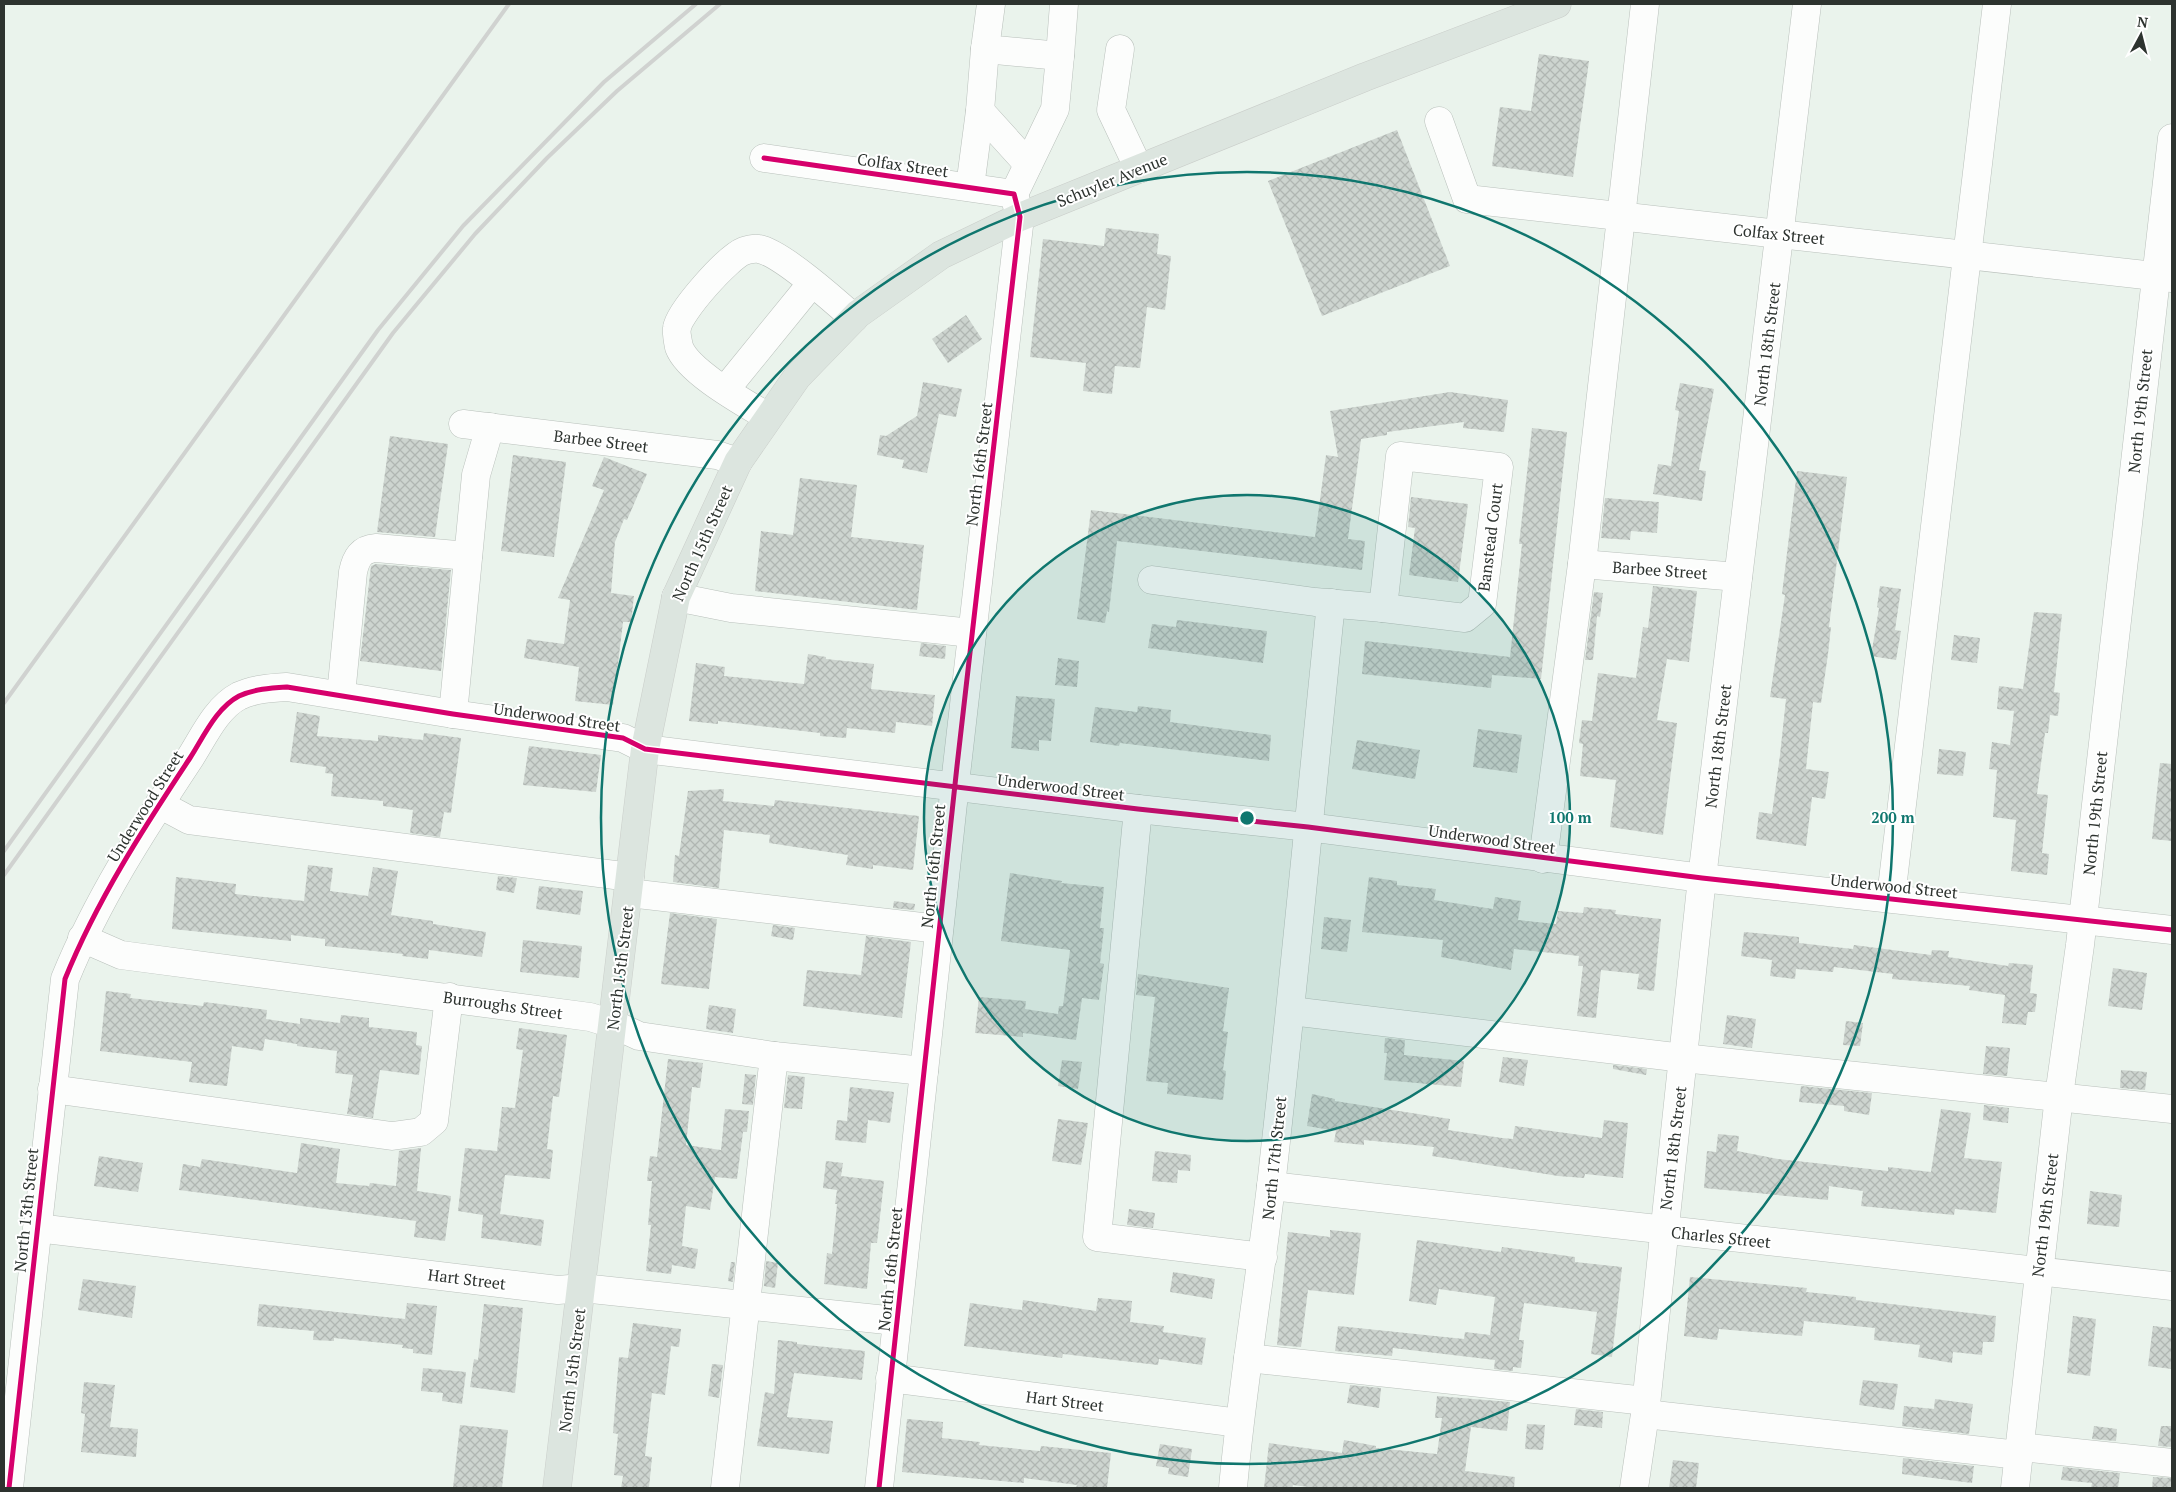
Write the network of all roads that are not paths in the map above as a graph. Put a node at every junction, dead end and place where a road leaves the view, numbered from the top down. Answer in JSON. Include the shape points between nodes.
{"nodes":[{"id":1,"x":991,"y":4,"type":"edge"},
{"id":2,"x":1059,"y":4,"type":"edge"},
{"id":3,"x":1064,"y":4,"type":"edge"},
{"id":4,"x":1557,"y":4,"type":"edge"},
{"id":5,"x":1645,"y":4,"type":"edge"},
{"id":6,"x":1807,"y":4,"type":"edge"},
{"id":7,"x":1997,"y":4,"type":"edge"},
{"id":8,"x":1517,"y":11,"type":"edge"},
{"id":9,"x":985,"y":49,"type":"junction"},
{"id":10,"x":1120,"y":49,"type":"dead end"},
{"id":11,"x":1060,"y":56,"type":"junction"},
{"id":12,"x":980,"y":111,"type":"junction"},
{"id":13,"x":1439,"y":121,"type":"dead end"},
{"id":14,"x":2172,"y":138,"type":"edge"},
{"id":15,"x":764,"y":158,"type":"dead end"},
{"id":16,"x":1028,"y":164,"type":"junction"},
{"id":17,"x":1139,"y":170,"type":"junction"},
{"id":18,"x":970,"y":188,"type":"junction"},
{"id":19,"x":1017,"y":206,"type":"junction"},
{"id":20,"x":1623,"y":217,"type":"junction"},
{"id":21,"x":1780,"y":233,"type":"junction"},
{"id":22,"x":1967,"y":256,"type":"junction"},
{"id":23,"x":2164,"y":277,"type":"edge"},
{"id":24,"x":812,"y":283,"type":"junction"},
{"id":25,"x":854,"y":318,"type":"junction"},
{"id":26,"x":725,"y":390,"type":"junction"},
{"id":27,"x":768,"y":418,"type":"junction"},
{"id":28,"x":463,"y":424,"type":"dead end"},
{"id":29,"x":490,"y":427,"type":"junction"},
{"id":30,"x":738,"y":462,"type":"junction"},
{"id":31,"x":468,"y":556,"type":"junction"},
{"id":32,"x":1582,"y":564,"type":"junction"},
{"id":33,"x":1738,"y":577,"type":"junction"},
{"id":34,"x":1152,"y":580,"type":"dead end"},
{"id":35,"x":676,"y":597,"type":"junction"},
{"id":36,"x":1332,"y":603,"type":"junction"},
{"id":37,"x":1382,"y":608,"type":"junction"},
{"id":38,"x":972,"y":633,"type":"junction"},
{"id":39,"x":341,"y":695,"type":"junction"},
{"id":40,"x":453,"y":714,"type":"junction"},
{"id":41,"x":645,"y":749,"type":"junction"},
{"id":42,"x":955,"y":787,"type":"junction"},
{"id":43,"x":159,"y":804,"type":"junction"},
{"id":44,"x":1138,"y":810,"type":"junction"},
{"id":45,"x":1308,"y":828,"type":"junction"},
{"id":46,"x":1543,"y":859,"type":"junction"},
{"id":47,"x":1702,"y":878,"type":"junction"},
{"id":48,"x":630,"y":885,"type":"junction"},
{"id":49,"x":1890,"y":897,"type":"junction"},
{"id":50,"x":2083,"y":920,"type":"junction"},
{"id":51,"x":939,"y":928,"type":"junction"},
{"id":52,"x":2172,"y":930,"type":"edge"},
{"id":53,"x":82,"y":938,"type":"junction"},
{"id":54,"x":448,"y":997,"type":"junction"},
{"id":55,"x":1291,"y":1011,"type":"junction"},
{"id":56,"x":614,"y":1024,"type":"junction"},
{"id":57,"x":774,"y":1056,"type":"junction"},
{"id":58,"x":1683,"y":1058,"type":"junction"},
{"id":59,"x":924,"y":1070,"type":"junction"},
{"id":60,"x":52,"y":1089,"type":"junction"},
{"id":61,"x":2059,"y":1096,"type":"junction"},
{"id":62,"x":2172,"y":1109,"type":"edge"},
{"id":63,"x":1271,"y":1186,"type":"junction"},
{"id":64,"x":37,"y":1228,"type":"junction"},
{"id":65,"x":1663,"y":1231,"type":"junction"},
{"id":66,"x":1263,"y":1257,"type":"junction"},
{"id":67,"x":2039,"y":1270,"type":"junction"},
{"id":68,"x":2172,"y":1286,"type":"edge"},
{"id":69,"x":582,"y":1288,"type":"junction"},
{"id":70,"x":746,"y":1304,"type":"junction"},
{"id":71,"x":896,"y":1321,"type":"junction"},
{"id":72,"x":1248,"y":1358,"type":"junction"},
{"id":73,"x":890,"y":1378,"type":"junction"},
{"id":74,"x":1645,"y":1407,"type":"junction"},
{"id":75,"x":1239,"y":1423,"type":"junction"},
{"id":76,"x":2020,"y":1451,"type":"junction"},
{"id":77,"x":2172,"y":1463,"type":"edge"},
{"id":78,"x":9,"y":1488,"type":"edge"},
{"id":79,"x":557,"y":1488,"type":"edge"},
{"id":80,"x":725,"y":1488,"type":"edge"},
{"id":81,"x":879,"y":1488,"type":"edge"},
{"id":82,"x":1233,"y":1488,"type":"edge"},
{"id":83,"x":1634,"y":1488,"type":"edge"},
{"id":84,"x":2015,"y":1488,"type":"edge"}],
"edges":[{"from":1,"to":9,"type":"street"},
{"from":2,"to":3,"type":"street"},
{"from":3,"to":11,"type":"street","name":"North 16th Street"},
{"from":4,"to":8,"type":"main road","name":"Schuyler Avenue"},
{"from":5,"to":20,"type":"street"},
{"from":6,"to":21,"type":"street","name":"North 18th Street"},
{"from":7,"to":22,"type":"street"},
{"from":8,"to":17,"type":"main road","name":"Schuyler Avenue"},
{"from":9,"to":11,"type":"street"},
{"from":9,"to":12,"type":"street"},
{"from":10,"to":17,"type":"street","via":[[1111,110]]},
{"from":11,"to":16,"type":"street","name":"North 16th Street","via":[[1055,109]]},
{"from":12,"to":16,"type":"street"},
{"from":12,"to":18,"type":"street"},
{"from":13,"to":20,"type":"street","name":"Colfax Street","via":[[1467,199]]},
{"from":14,"to":23,"type":"street","name":"North 19th Street"},
{"from":15,"to":18,"type":"street","name":"Colfax Street"},
{"from":16,"to":19,"type":"street","name":"North 16th Street"},
{"from":17,"to":19,"type":"main road","name":"Schuyler Avenue"},
{"from":18,"to":19,"type":"street","name":"Colfax Street"},
{"from":19,"to":25,"type":"main road","name":"Schuyler Avenue","via":[[941,255]]},
{"from":19,"to":38,"type":"street","name":"North 16th Street"},
{"from":20,"to":21,"type":"street","name":"Colfax Street"},
{"from":20,"to":32,"type":"street"},
{"from":21,"to":22,"type":"street","name":"Colfax Street"},
{"from":21,"to":33,"type":"street","name":"North 18th Street"},
{"from":22,"to":23,"type":"street","name":"Colfax Street"},
{"from":22,"to":49,"type":"street"},
{"from":23,"to":50,"type":"street","name":"North 19th Street"},
{"from":24,"to":25,"type":"street"},
{"from":24,"to":26,"type":"street"},
{"from":24,"to":26,"type":"street","via":[[776,257],[758,249],[744,251],[728,262],[682,315],[676,328],[679,348],[699,372]]},
{"from":25,"to":27,"type":"main road","name":"Schuyler Avenue","via":[[797,377]]},
{"from":26,"to":27,"type":"street"},
{"from":27,"to":30,"type":"main road","name":"Schuyler Avenue"},
{"from":28,"to":29,"type":"street","name":"Barbee Street"},
{"from":29,"to":30,"type":"street","name":"Barbee Street","via":[[717,455]]},
{"from":29,"to":31,"type":"street","via":[[476,475]]},
{"from":30,"to":35,"type":"main road","name":"North 15th Street"},
{"from":31,"to":39,"type":"street","via":[[376,548],[362,553],[353,572]]},
{"from":31,"to":40,"type":"street"},
{"from":32,"to":33,"type":"street","name":"Barbee Street"},
{"from":32,"to":46,"type":"street"},
{"from":33,"to":47,"type":"street","name":"North 18th Street"},
{"from":34,"to":36,"type":"street","name":"Banstead Court"},
{"from":35,"to":38,"type":"street","via":[[730,608]]},
{"from":35,"to":41,"type":"main road","name":"North 15th Street"},
{"from":36,"to":37,"type":"street","name":"Banstead Court"},
{"from":36,"to":45,"type":"street","name":"North 17th Street"},
{"from":37,"to":37,"type":"street","name":"Banstead Court","via":[[1465,618],[1482,604],[1499,467],[1400,456]]},
{"from":38,"to":42,"type":"street","name":"North 16th Street"},
{"from":39,"to":40,"type":"street","name":"Underwood Street"},
{"from":39,"to":43,"type":"street","name":"Underwood Street","via":[[287,687],[262,689],[238,696],[222,710]]},
{"from":40,"to":41,"type":"street","name":"Underwood Street","via":[[623,738]]},
{"from":41,"to":42,"type":"street","name":"Underwood Street"},
{"from":41,"to":48,"type":"main road","name":"North 15th Street"},
{"from":42,"to":44,"type":"street","name":"Underwood Street"},
{"from":42,"to":51,"type":"street","name":"North 16th Street"},
{"from":43,"to":48,"type":"street","via":[[189,820]]},
{"from":43,"to":53,"type":"street","name":"Underwood Street","via":[[98,905]]},
{"from":44,"to":45,"type":"street","name":"Underwood Street"},
{"from":44,"to":66,"type":"street","via":[[1097,1237]]},
{"from":45,"to":46,"type":"street","name":"Underwood Street"},
{"from":45,"to":55,"type":"street","name":"North 17th Street"},
{"from":46,"to":47,"type":"street","name":"Underwood Street"},
{"from":47,"to":49,"type":"street","name":"Underwood Street"},
{"from":47,"to":58,"type":"street","name":"North 18th Street"},
{"from":48,"to":51,"type":"street"},
{"from":48,"to":56,"type":"main road","name":"North 15th Street"},
{"from":49,"to":50,"type":"street","name":"Underwood Street"},
{"from":50,"to":52,"type":"street","name":"Underwood Street"},
{"from":50,"to":61,"type":"street","name":"North 19th Street"},
{"from":51,"to":59,"type":"street","name":"North 16th Street"},
{"from":53,"to":54,"type":"street","name":"Burroughs Street","via":[[121,955]]},
{"from":53,"to":60,"type":"street","name":"North 13th Street","via":[[65,979]]},
{"from":54,"to":56,"type":"street","name":"Burroughs Street","via":[[590,1017]]},
{"from":54,"to":60,"type":"street","via":[[434,1121],[422,1132],[392,1136]]},
{"from":55,"to":58,"type":"street"},
{"from":55,"to":63,"type":"street","name":"North 17th Street"},
{"from":56,"to":57,"type":"street","name":"Burroughs Street","via":[[639,1036]]},
{"from":56,"to":69,"type":"main road","name":"North 15th Street"},
{"from":57,"to":59,"type":"street","name":"Burroughs Street"},
{"from":57,"to":70,"type":"street"},
{"from":58,"to":61,"type":"street"},
{"from":58,"to":65,"type":"street","name":"North 18th Street"},
{"from":59,"to":71,"type":"street","name":"North 16th Street"},
{"from":60,"to":64,"type":"street","name":"North 13th Street"},
{"from":61,"to":62,"type":"street"},
{"from":61,"to":67,"type":"street","name":"North 19th Street"},
{"from":63,"to":65,"type":"street","name":"Charles Street"},
{"from":63,"to":66,"type":"street","name":"North 17th Street"},
{"from":64,"to":69,"type":"street","name":"Hart Street","via":[[558,1290]]},
{"from":64,"to":78,"type":"street","name":"North 13th Street"},
{"from":65,"to":67,"type":"street","name":"Charles Street"},
{"from":65,"to":74,"type":"street","name":"North 18th Street"},
{"from":66,"to":72,"type":"street","name":"North 17th Street"},
{"from":67,"to":68,"type":"street","name":"Charles Street"},
{"from":67,"to":76,"type":"street","name":"North 19th Street"},
{"from":69,"to":70,"type":"street","name":"Hart Street"},
{"from":69,"to":79,"type":"main road","name":"North 15th Street"},
{"from":70,"to":71,"type":"street","name":"Hart Street"},
{"from":70,"to":80,"type":"street"},
{"from":71,"to":73,"type":"street","name":"North 16th Street"},
{"from":72,"to":74,"type":"street"},
{"from":72,"to":75,"type":"street","name":"North 17th Street"},
{"from":73,"to":75,"type":"street","name":"Hart Street"},
{"from":73,"to":81,"type":"street","name":"North 16th Street"},
{"from":74,"to":76,"type":"street"},
{"from":74,"to":83,"type":"street","name":"North 18th Street"},
{"from":75,"to":82,"type":"street","name":"North 17th Street"},
{"from":76,"to":77,"type":"street"},
{"from":76,"to":84,"type":"street","name":"North 19th Street"}]}
